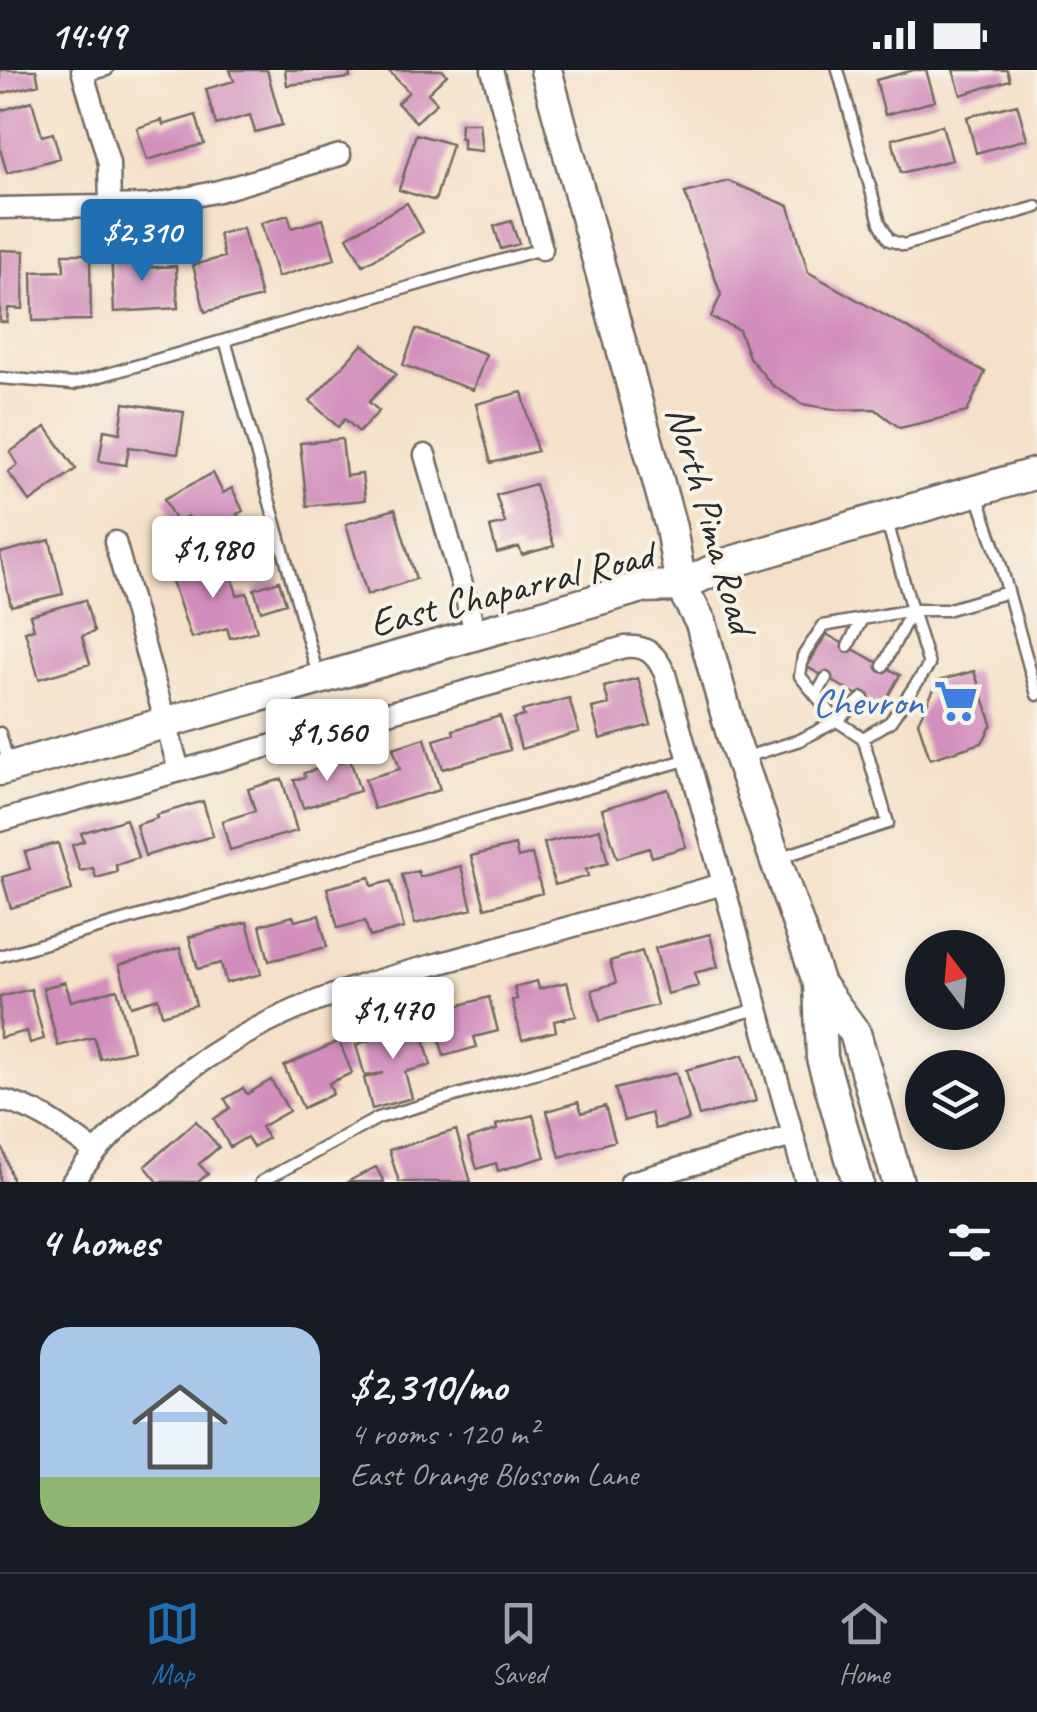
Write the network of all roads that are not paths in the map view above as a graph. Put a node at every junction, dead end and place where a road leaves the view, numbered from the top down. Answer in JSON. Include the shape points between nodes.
{"nodes":[{"id":1,"x":107,"y":70,"type":"edge"},
{"id":2,"x":492,"y":70,"type":"edge"},
{"id":3,"x":546,"y":70,"type":"edge"},
{"id":4,"x":838,"y":70,"type":"edge"},
{"id":5,"x":83,"y":73,"type":"edge"},
{"id":6,"x":340,"y":155,"type":"dead end"},
{"id":7,"x":1037,"y":207,"type":"edge"},
{"id":8,"x":0,"y":208,"type":"edge"},
{"id":9,"x":110,"y":208,"type":"junction"},
{"id":10,"x":542,"y":249,"type":"joint"},
{"id":11,"x":225,"y":340,"type":"junction"},
{"id":12,"x":0,"y":378,"type":"edge"},
{"id":13,"x":425,"y":456,"type":"dead end"},
{"id":14,"x":1037,"y":474,"type":"edge"},
{"id":15,"x":976,"y":491,"type":"junction"},
{"id":16,"x":886,"y":518,"type":"junction"},
{"id":17,"x":115,"y":542,"type":"dead end"},
{"id":18,"x":681,"y":586,"type":"junction"},
{"id":19,"x":1008,"y":592,"type":"junction"},
{"id":20,"x":912,"y":610,"type":"junction"},
{"id":21,"x":862,"y":619,"type":"junction"},
{"id":22,"x":476,"y":634,"type":"junction"},
{"id":23,"x":848,"y":646,"type":"dead end"},
{"id":24,"x":882,"y":666,"type":"dead end"},
{"id":25,"x":826,"y":678,"type":"dead end"},
{"id":26,"x":319,"y":679,"type":"junction"},
{"id":27,"x":1037,"y":695,"type":"edge"},
{"id":28,"x":816,"y":696,"type":"junction"},
{"id":29,"x":863,"y":698,"type":"dead end"},
{"id":30,"x":167,"y":722,"type":"junction"},
{"id":31,"x":838,"y":722,"type":"junction"},
{"id":32,"x":0,"y":732,"type":"edge"},
{"id":33,"x":864,"y":738,"type":"junction"},
{"id":34,"x":689,"y":759,"type":"junction"},
{"id":35,"x":740,"y":759,"type":"junction"},
{"id":36,"x":5,"y":769,"type":"edge"},
{"id":37,"x":179,"y":770,"type":"junction"},
{"id":38,"x":0,"y":821,"type":"edge"},
{"id":39,"x":775,"y":859,"type":"junction"},
{"id":40,"x":722,"y":884,"type":"junction"},
{"id":41,"x":0,"y":956,"type":"edge"},
{"id":42,"x":819,"y":984,"type":"junction"},
{"id":43,"x":758,"y":1009,"type":"junction"},
{"id":44,"x":0,"y":1100,"type":"edge"},
{"id":45,"x":792,"y":1136,"type":"junction"},
{"id":46,"x":95,"y":1152,"type":"junction"},
{"id":47,"x":72,"y":1182,"type":"edge"},
{"id":48,"x":261,"y":1182,"type":"edge"},
{"id":49,"x":631,"y":1182,"type":"edge"},
{"id":50,"x":806,"y":1182,"type":"edge"},
{"id":51,"x":858,"y":1182,"type":"edge"},
{"id":52,"x":898,"y":1182,"type":"edge"}],
"edges":[{"from":1,"to":5,"type":"lane"},
{"from":2,"to":10,"type":"street"},
{"from":3,"to":18,"type":"main road","name":"North Pima Road","via":[[671,528]]},
{"from":4,"to":7,"type":"lane","via":[[889,240],[904,245]]},
{"from":5,"to":9,"type":"street","via":[[109,163]]},
{"from":6,"to":9,"type":"street","via":[[219,191]]},
{"from":8,"to":9,"type":"street"},
{"from":10,"to":11,"type":"lane"},
{"from":11,"to":12,"type":"lane","via":[[73,384]]},
{"from":11,"to":26,"type":"lane"},
{"from":13,"to":22,"type":"street"},
{"from":14,"to":15,"type":"main road","name":"East Chaparral Road"},
{"from":15,"to":16,"type":"main road","name":"East Chaparral Road"},
{"from":15,"to":19,"type":"lane"},
{"from":16,"to":18,"type":"main road","name":"East Chaparral Road","via":[[728,562]]},
{"from":16,"to":20,"type":"lane"},
{"from":17,"to":30,"type":"street"},
{"from":18,"to":22,"type":"main road","name":"East Chaparral Road","via":[[642,587]]},
{"from":18,"to":35,"type":"main road","name":"North Pima Road","via":[[700,624]]},
{"from":19,"to":20,"type":"lane","via":[[946,610]]},
{"from":19,"to":27,"type":"lane"},
{"from":20,"to":21,"type":"lane"},
{"from":20,"to":24,"type":"lane"},
{"from":20,"to":33,"type":"lane","via":[[929,665],[890,722]]},
{"from":21,"to":23,"type":"lane"},
{"from":21,"to":28,"type":"lane","via":[[824,626],[804,656],[800,676]]},
{"from":22,"to":26,"type":"main road","name":"East Chaparral Road"},
{"from":25,"to":28,"type":"lane"},
{"from":26,"to":30,"type":"main road","name":"East Chaparral Road"},
{"from":28,"to":31,"type":"lane"},
{"from":29,"to":31,"type":"lane"},
{"from":30,"to":36,"type":"main road","name":"East Chaparral Road"},
{"from":30,"to":37,"type":"street"},
{"from":31,"to":33,"type":"lane"},
{"from":31,"to":35,"type":"lane"},
{"from":32,"to":36,"type":"lane"},
{"from":33,"to":39,"type":"lane","via":[[888,824]]},
{"from":34,"to":37,"type":"street","via":[[659,660],[650,650],[625,646]]},
{"from":34,"to":40,"type":"street"},
{"from":34,"to":41,"type":"lane"},
{"from":35,"to":39,"type":"main road","name":"North Pima Road"},
{"from":37,"to":38,"type":"street"},
{"from":39,"to":42,"type":"main road","name":"North Pima Road"},
{"from":40,"to":43,"type":"street"},
{"from":40,"to":46,"type":"street","via":[[342,992],[276,1018],[173,1083]]},
{"from":42,"to":51,"type":"main road","name":"North Pima Road","via":[[822,1058]]},
{"from":42,"to":52,"type":"main road","name":"North Pima Road","via":[[855,1033]]},
{"from":43,"to":45,"type":"street"},
{"from":43,"to":48,"type":"lane","via":[[378,1118]]},
{"from":44,"to":46,"type":"street","via":[[49,1119]]},
{"from":45,"to":49,"type":"street"},
{"from":45,"to":50,"type":"street"},
{"from":46,"to":47,"type":"street"}]}
